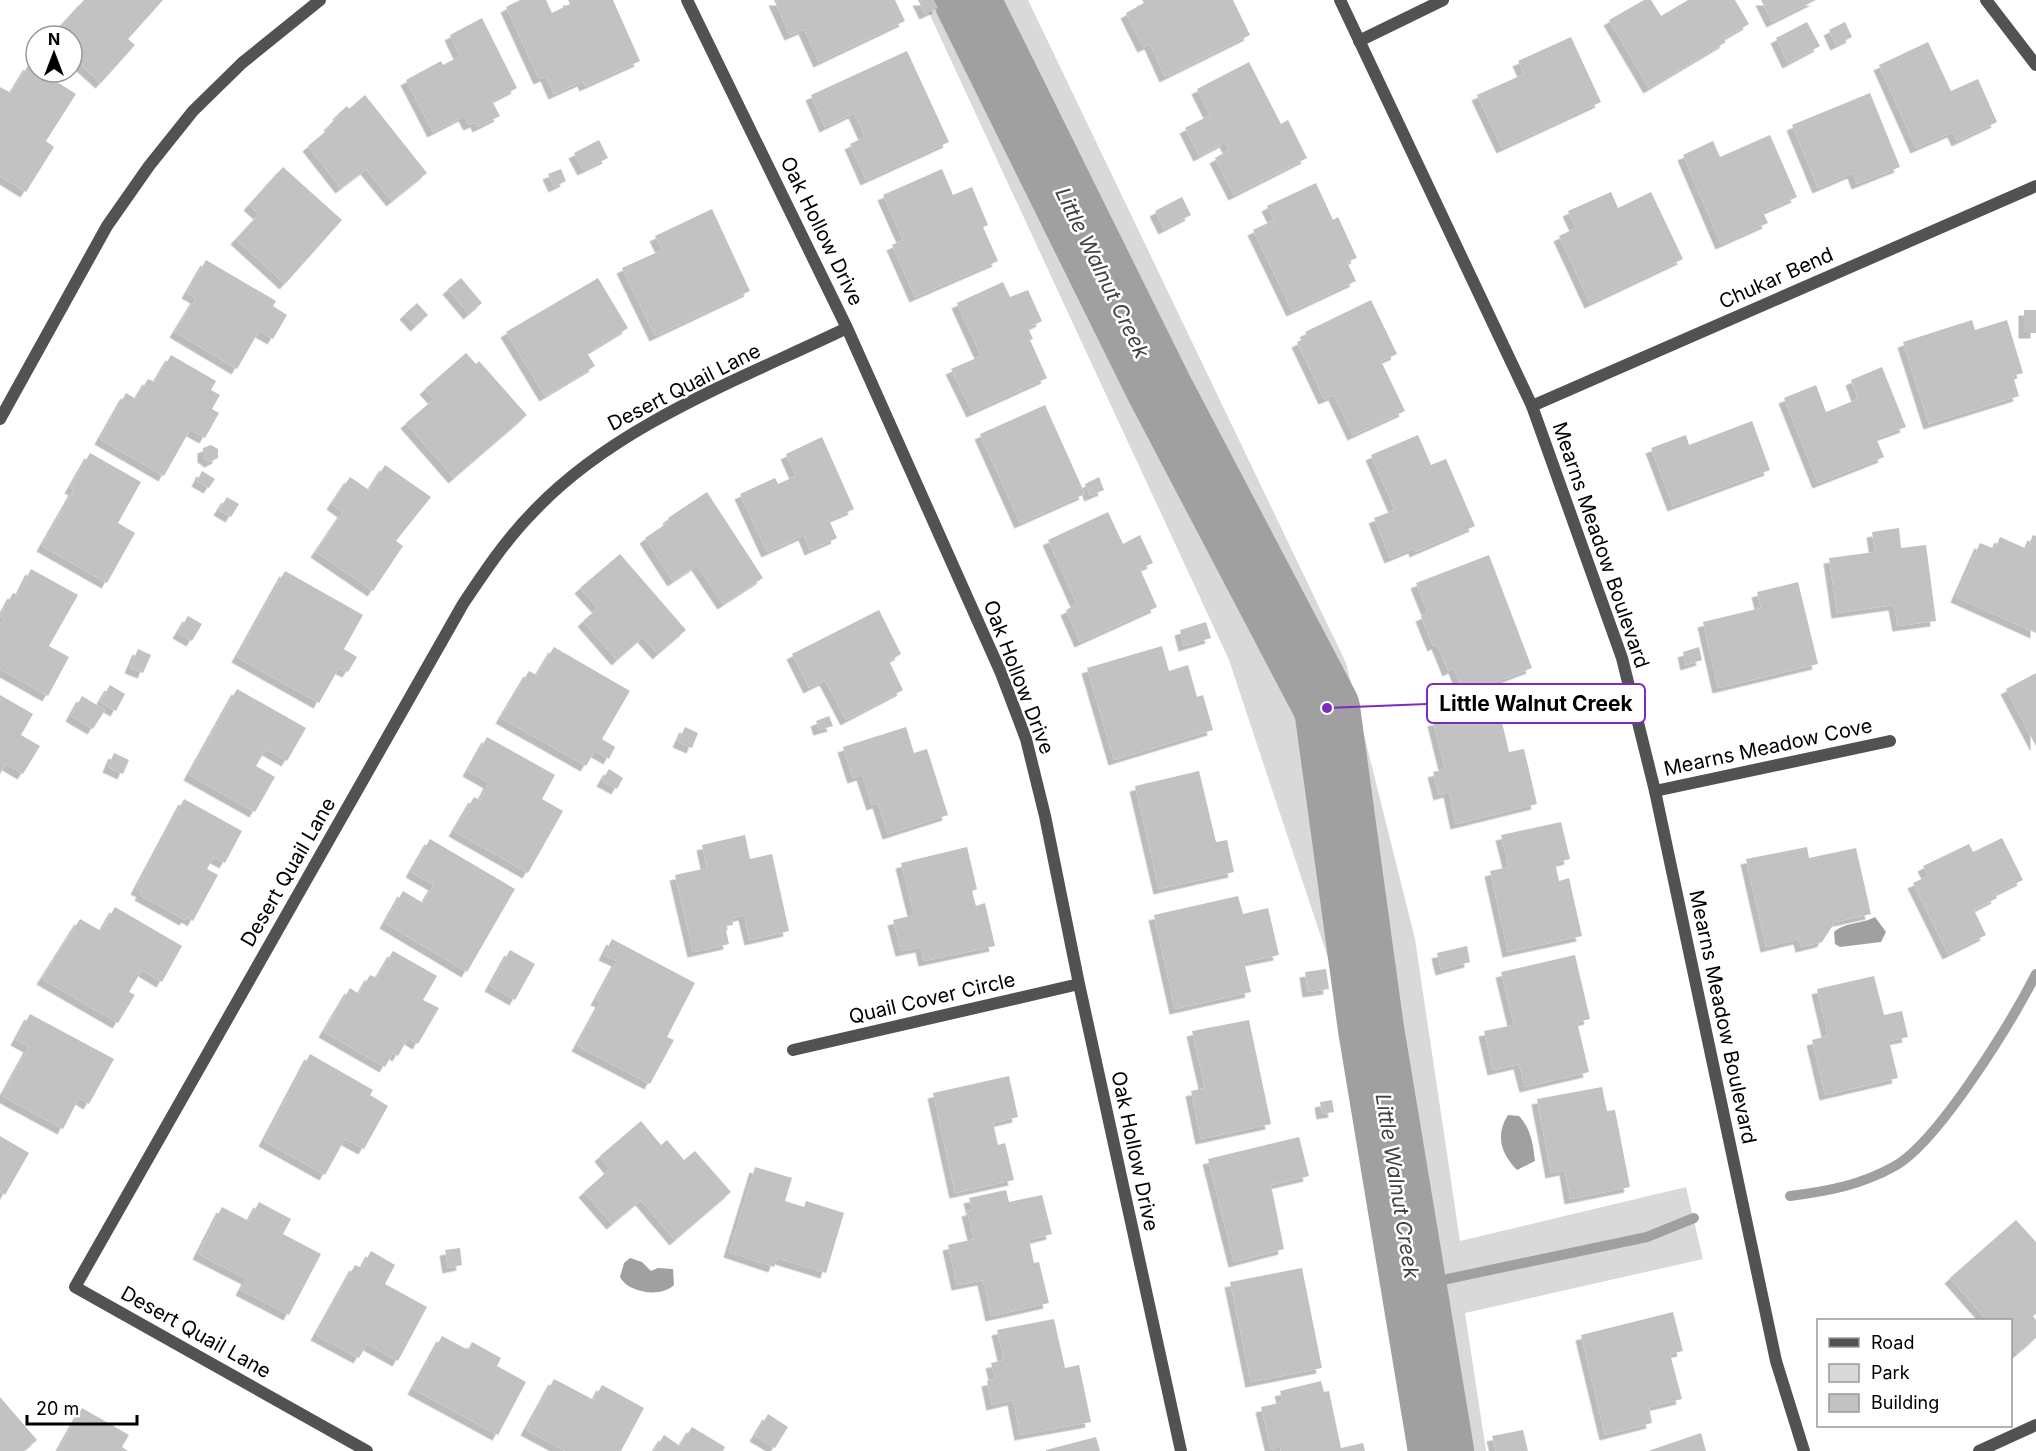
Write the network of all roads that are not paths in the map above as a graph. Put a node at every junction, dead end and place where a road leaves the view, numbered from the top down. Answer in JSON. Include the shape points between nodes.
{"nodes":[{"id":1,"x":320,"y":0,"type":"edge"},
{"id":2,"x":687,"y":0,"type":"edge"},
{"id":3,"x":1340,"y":0,"type":"edge"},
{"id":4,"x":1443,"y":0,"type":"edge"},
{"id":5,"x":1986,"y":0,"type":"edge"},
{"id":6,"x":1359,"y":41,"type":"junction"},
{"id":7,"x":2036,"y":65,"type":"edge"},
{"id":8,"x":2036,"y":186,"type":"edge"},
{"id":9,"x":847,"y":328,"type":"junction"},
{"id":10,"x":1532,"y":406,"type":"junction"},
{"id":11,"x":0,"y":419,"type":"edge"},
{"id":12,"x":1890,"y":741,"type":"dead end"},
{"id":13,"x":1655,"y":791,"type":"junction"},
{"id":14,"x":1079,"y":984,"type":"junction"},
{"id":15,"x":793,"y":1050,"type":"dead end"},
{"id":16,"x":2036,"y":1425,"type":"edge"},
{"id":17,"x":367,"y":1451,"type":"edge"},
{"id":18,"x":1181,"y":1451,"type":"edge"},
{"id":19,"x":1804,"y":1451,"type":"edge"},
{"id":20,"x":1979,"y":1451,"type":"edge"}],
"edges":[{"from":1,"to":11,"type":"street","via":[[242,63],[193,111],[148,166],[107,226]]},
{"from":2,"to":9,"type":"street","name":"Oak Hollow Drive"},
{"from":3,"to":6,"type":"street","name":"Mearns Meadow Boulevard"},
{"from":4,"to":6,"type":"street"},
{"from":5,"to":7,"type":"street"},
{"from":6,"to":10,"type":"street","name":"Mearns Meadow Boulevard"},
{"from":8,"to":10,"type":"street","name":"Chukar Bend"},
{"from":9,"to":14,"type":"street","name":"Oak Hollow Drive","via":[[1001,673],[1026,740]]},
{"from":9,"to":17,"type":"street","name":"Desert Quail Lane","via":[[648,424],[610,447],[535,509],[504,545],[457,614],[75,1287]]},
{"from":10,"to":13,"type":"street","name":"Mearns Meadow Boulevard","via":[[1622,658]]},
{"from":12,"to":13,"type":"street","name":"Mearns Meadow Cove"},
{"from":13,"to":19,"type":"street","name":"Mearns Meadow Boulevard","via":[[1776,1361]]},
{"from":14,"to":15,"type":"street","name":"Quail Cover Circle"},
{"from":14,"to":18,"type":"street","name":"Oak Hollow Drive"},
{"from":16,"to":20,"type":"street"}]}
